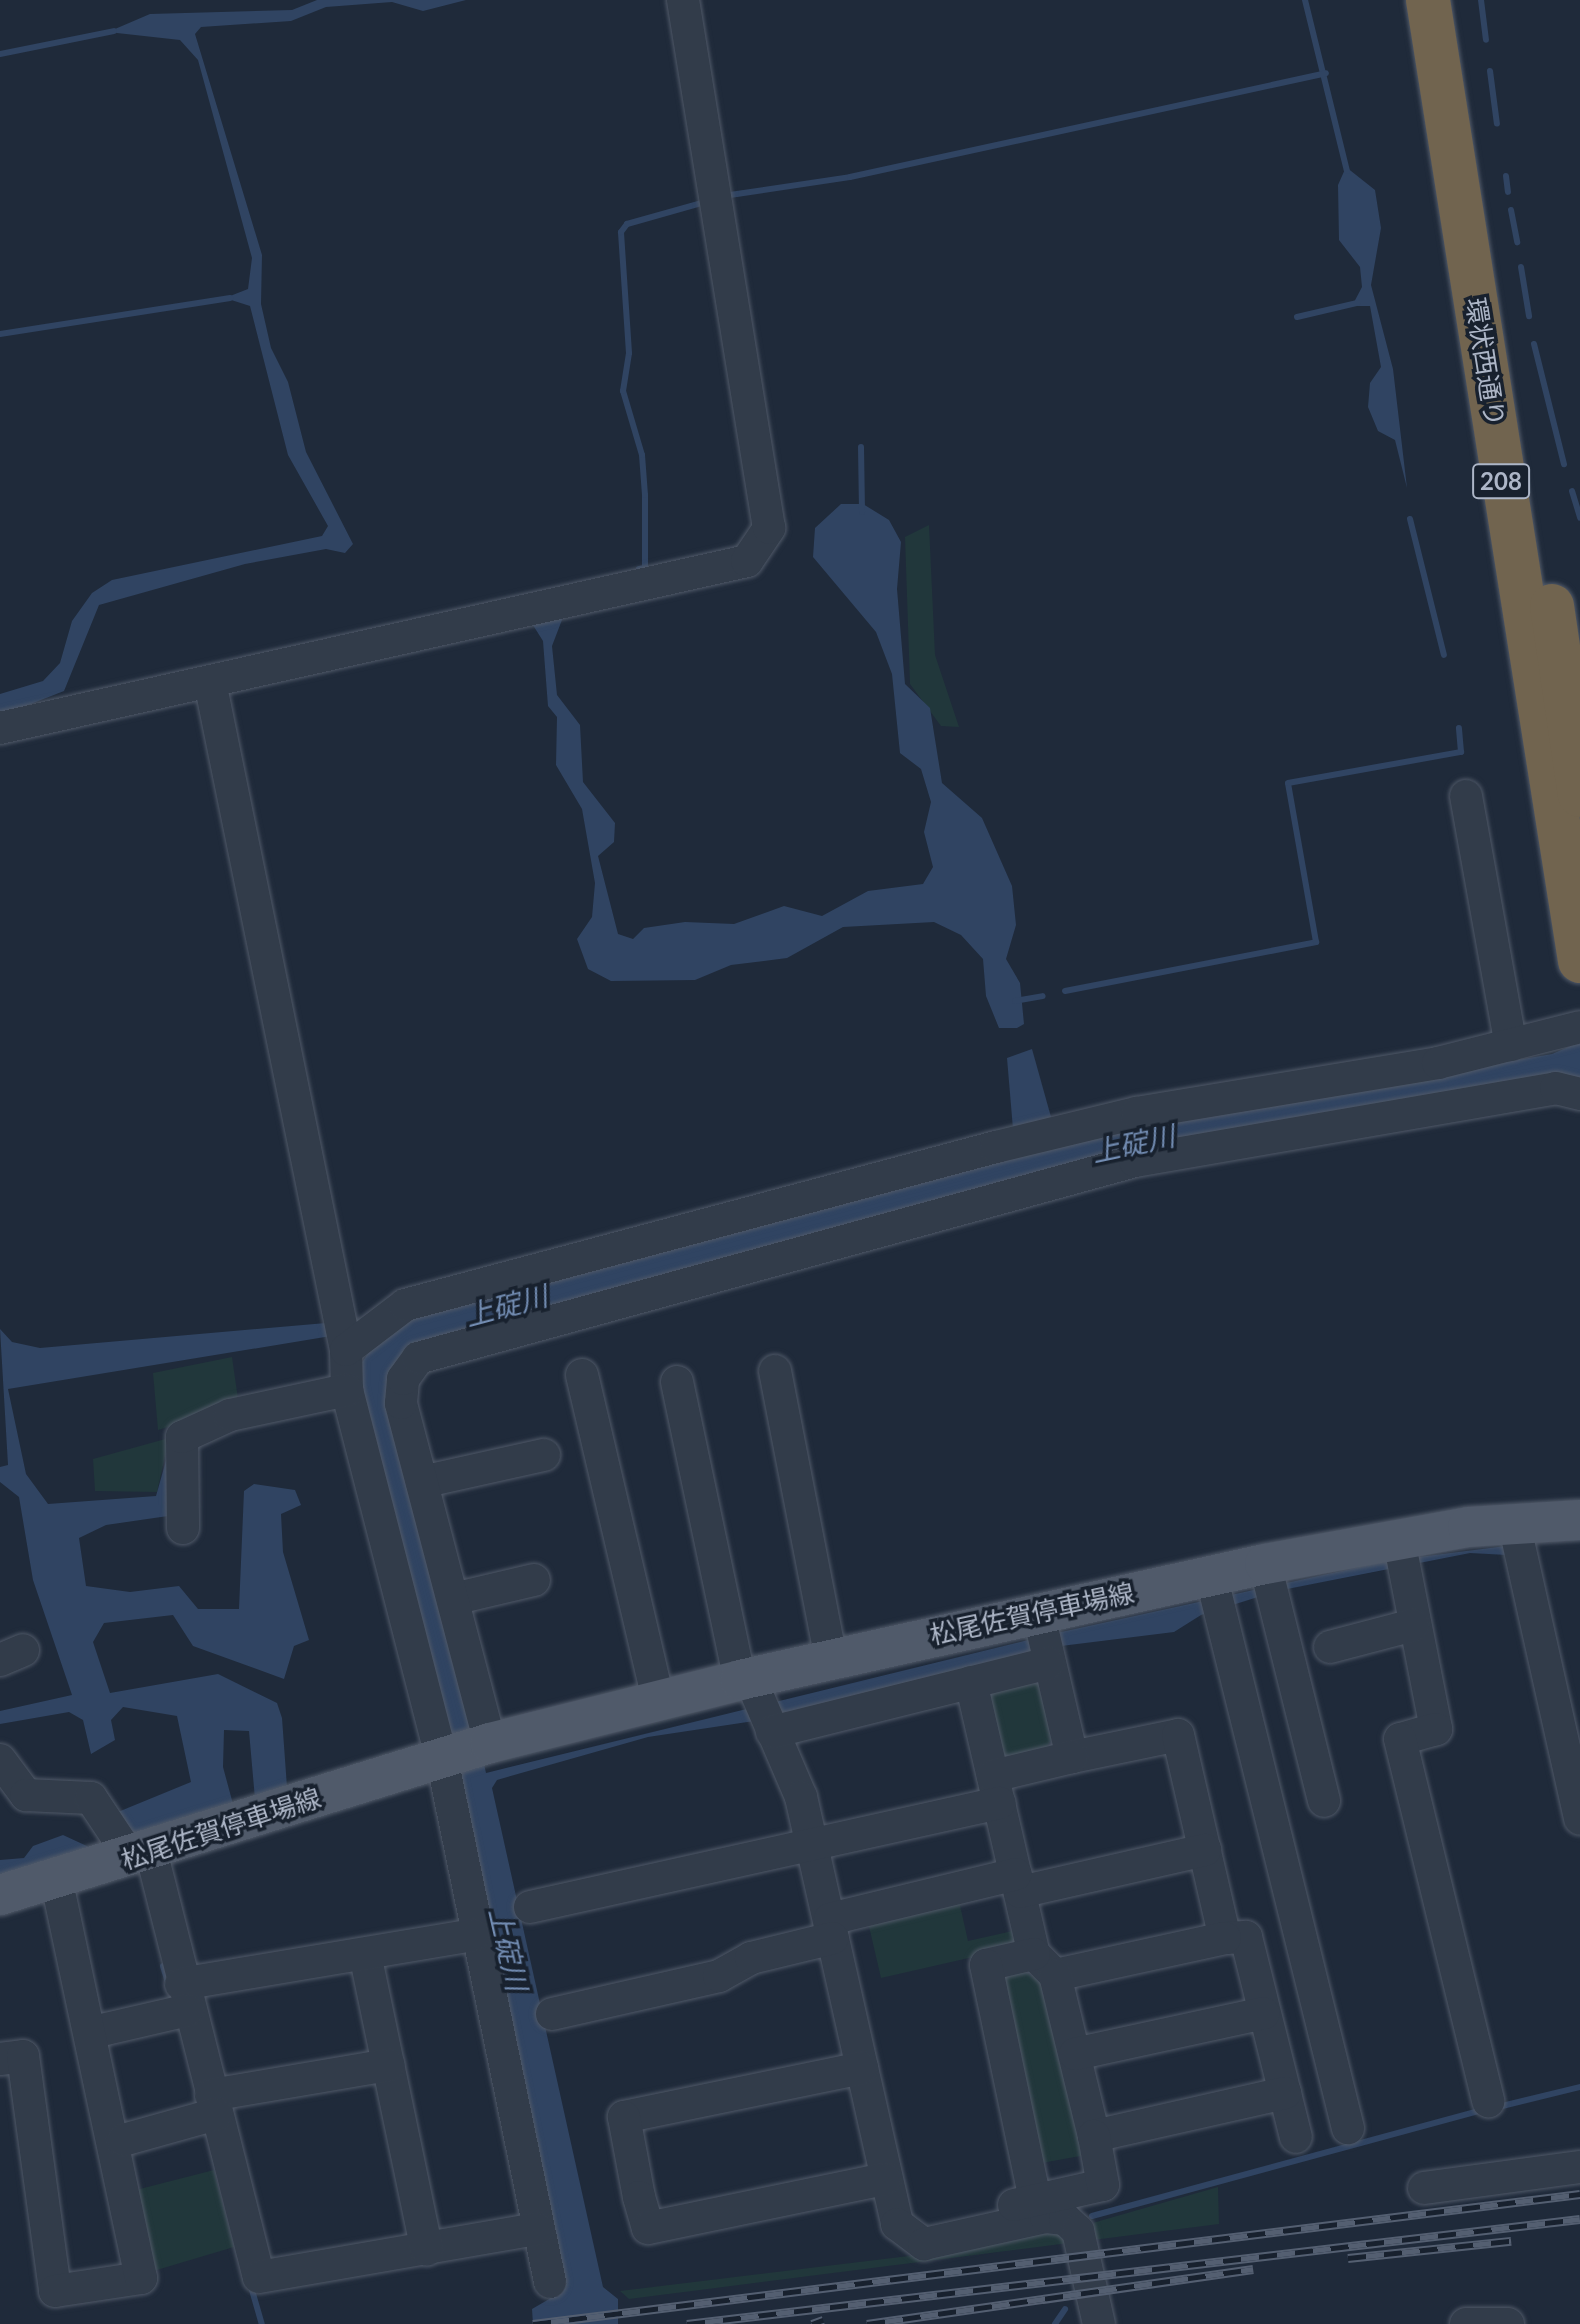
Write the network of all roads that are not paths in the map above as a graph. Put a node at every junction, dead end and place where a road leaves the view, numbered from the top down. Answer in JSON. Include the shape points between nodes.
{"nodes":[{"id":1,"x":683,"y":0,"type":"edge"},
{"id":2,"x":1428,"y":0,"type":"edge"},
{"id":3,"x":1450,"y":0,"type":"edge"},
{"id":4,"x":1552,"y":607,"type":"edge"},
{"id":5,"x":210,"y":682,"type":"junction"},
{"id":6,"x":0,"y":728,"type":"edge"},
{"id":7,"x":1580,"y":795,"type":"edge"},
{"id":8,"x":1466,"y":796,"type":"dead end"},
{"id":9,"x":1580,"y":961,"type":"edge"},
{"id":10,"x":1580,"y":1027,"type":"edge"},
{"id":11,"x":1511,"y":1045,"type":"junction"},
{"id":12,"x":1580,"y":1094,"type":"edge"},
{"id":13,"x":346,"y":1350,"type":"junction"},
{"id":14,"x":775,"y":1371,"type":"dead end"},
{"id":15,"x":582,"y":1375,"type":"dead end"},
{"id":16,"x":677,"y":1382,"type":"dead end"},
{"id":17,"x":347,"y":1390,"type":"junction"},
{"id":18,"x":544,"y":1455,"type":"dead end"},
{"id":19,"x":422,"y":1482,"type":"junction"},
{"id":20,"x":1580,"y":1520,"type":"edge"},
{"id":21,"x":1514,"y":1523,"type":"junction"},
{"id":22,"x":183,"y":1528,"type":"dead end"},
{"id":23,"x":1400,"y":1554,"type":"junction"},
{"id":24,"x":534,"y":1580,"type":"dead end"},
{"id":25,"x":1269,"y":1582,"type":"junction"},
{"id":26,"x":1216,"y":1595,"type":"junction"},
{"id":27,"x":453,"y":1599,"type":"junction"},
{"id":28,"x":1413,"y":1625,"type":"junction"},
{"id":29,"x":1044,"y":1640,"type":"junction"},
{"id":30,"x":1330,"y":1647,"type":"dead end"},
{"id":31,"x":831,"y":1659,"type":"junction"},
{"id":32,"x":971,"y":1682,"type":"junction"},
{"id":33,"x":758,"y":1702,"type":"junction"},
{"id":34,"x":659,"y":1703,"type":"junction"},
{"id":35,"x":490,"y":1743,"type":"junction"},
{"id":36,"x":1072,"y":1757,"type":"junction"},
{"id":37,"x":442,"y":1759,"type":"junction"},
{"id":38,"x":0,"y":1760,"type":"edge"},
{"id":39,"x":997,"y":1790,"type":"junction"},
{"id":40,"x":1324,"y":1801,"type":"dead end"},
{"id":41,"x":1580,"y":1819,"type":"edge"},
{"id":42,"x":809,"y":1845,"type":"junction"},
{"id":43,"x":1205,"y":1850,"type":"junction"},
{"id":44,"x":141,"y":1854,"type":"junction"},
{"id":45,"x":57,"y":1883,"type":"junction"},
{"id":46,"x":1018,"y":1883,"type":"junction"},
{"id":47,"x":0,"y":1895,"type":"edge"},
{"id":48,"x":530,"y":1907,"type":"dead end"},
{"id":49,"x":832,"y":1929,"type":"junction"},
{"id":50,"x":474,"y":1935,"type":"junction"},
{"id":51,"x":1225,"y":1938,"type":"junction"},
{"id":52,"x":365,"y":1954,"type":"junction"},
{"id":53,"x":1044,"y":1964,"type":"junction"},
{"id":54,"x":185,"y":1997,"type":"junction"},
{"id":55,"x":1264,"y":2013,"type":"junction"},
{"id":56,"x":552,"y":2014,"type":"dead end"},
{"id":57,"x":106,"y":2029,"type":"dead end"},
{"id":58,"x":1075,"y":2054,"type":"junction"},
{"id":59,"x":0,"y":2059,"type":"edge"},
{"id":60,"x":388,"y":2065,"type":"junction"},
{"id":61,"x":862,"y":2068,"type":"junction"},
{"id":62,"x":1285,"y":2093,"type":"junction"},
{"id":63,"x":1488,"y":2101,"type":"dead end"},
{"id":64,"x":214,"y":2105,"type":"junction"},
{"id":65,"x":1348,"y":2128,"type":"dead end"},
{"id":66,"x":1094,"y":2136,"type":"junction"},
{"id":67,"x":1296,"y":2137,"type":"dead end"},
{"id":68,"x":123,"y":2140,"type":"dead end"},
{"id":69,"x":1580,"y":2167,"type":"edge"},
{"id":70,"x":885,"y":2179,"type":"junction"},
{"id":71,"x":1424,"y":2188,"type":"dead end"},
{"id":72,"x":1035,"y":2200,"type":"junction"},
{"id":73,"x":538,"y":2229,"type":"junction"},
{"id":74,"x":902,"y":2230,"type":"junction"},
{"id":75,"x":427,"y":2250,"type":"junction"},
{"id":76,"x":550,"y":2282,"type":"dead end"},
{"id":77,"x":1099,"y":2324,"type":"edge"},
{"id":78,"x":1466,"y":2324,"type":"edge"},
{"id":79,"x":1508,"y":2324,"type":"edge"}],
"edges":[{"from":1,"to":5,"type":"street","via":[[769,528],[747,561]]},
{"from":2,"to":4,"type":"highway","name":"環状西通り","number":"208"},
{"from":3,"to":4,"type":"highway","name":"環状西通り","number":"208"},
{"from":4,"to":7,"type":"highway","name":"環状西通り","number":"208"},
{"from":4,"to":9,"type":"highway","name":"環状西通り","number":"208"},
{"from":5,"to":6,"type":"street"},
{"from":5,"to":13,"type":"street"},
{"from":8,"to":11,"type":"street"},
{"from":10,"to":11,"type":"street"},
{"from":11,"to":13,"type":"street","via":[[1095,1123],[405,1305],[371,1325]]},
{"from":12,"to":19,"type":"street","via":[[1556,1088],[1135,1161],[440,1347],[403,1379],[401,1403]]},
{"from":13,"to":17,"type":"street"},
{"from":14,"to":31,"type":"street"},
{"from":15,"to":34,"type":"street"},
{"from":16,"to":33,"type":"street"},
{"from":17,"to":22,"type":"street","via":[[230,1415],[182,1437]]},
{"from":17,"to":37,"type":"street"},
{"from":18,"to":19,"type":"street"},
{"from":19,"to":27,"type":"street"},
{"from":20,"to":21,"type":"main road","name":"松尾佐賀停車場線"},
{"from":21,"to":23,"type":"main road","name":"松尾佐賀停車場線"},
{"from":21,"to":41,"type":"street"},
{"from":23,"to":25,"type":"main road","name":"松尾佐賀停車場線"},
{"from":23,"to":28,"type":"street"},
{"from":24,"to":27,"type":"street"},
{"from":25,"to":26,"type":"main road","name":"松尾佐賀停車場線"},
{"from":25,"to":40,"type":"street"},
{"from":26,"to":29,"type":"main road","name":"松尾佐賀停車場線"},
{"from":26,"to":65,"type":"street"},
{"from":27,"to":35,"type":"street"},
{"from":28,"to":30,"type":"street"},
{"from":28,"to":63,"type":"street","via":[[1436,1729],[1400,1739]]},
{"from":29,"to":31,"type":"main road","name":"松尾佐賀停車場線"},
{"from":29,"to":32,"type":"street"},
{"from":29,"to":36,"type":"street"},
{"from":31,"to":33,"type":"main road","name":"松尾佐賀停車場線"},
{"from":32,"to":33,"type":"street"},
{"from":32,"to":39,"type":"street"},
{"from":33,"to":34,"type":"main road","name":"松尾佐賀停車場線"},
{"from":33,"to":42,"type":"street","via":[[801,1797]]},
{"from":34,"to":35,"type":"main road","name":"松尾佐賀停車場線"},
{"from":35,"to":37,"type":"main road","name":"松尾佐賀停車場線"},
{"from":36,"to":39,"type":"street"},
{"from":36,"to":43,"type":"street","via":[[1178,1735]]},
{"from":37,"to":44,"type":"main road","name":"松尾佐賀停車場線"},
{"from":37,"to":50,"type":"street"},
{"from":38,"to":44,"type":"street","via":[[26,1795],[91,1798]]},
{"from":39,"to":42,"type":"street"},
{"from":39,"to":46,"type":"street"},
{"from":42,"to":48,"type":"street"},
{"from":42,"to":49,"type":"street"},
{"from":43,"to":46,"type":"street"},
{"from":43,"to":51,"type":"street"},
{"from":44,"to":45,"type":"main road","name":"松尾佐賀停車場線"},
{"from":44,"to":54,"type":"street"},
{"from":45,"to":47,"type":"main road","name":"松尾佐賀停車場線"},
{"from":45,"to":59,"type":"street","via":[[141,2278],[55,2291],[23,2056]]},
{"from":46,"to":49,"type":"street"},
{"from":46,"to":53,"type":"street"},
{"from":49,"to":56,"type":"street","via":[[751,1958],[719,1976]]},
{"from":49,"to":61,"type":"street"},
{"from":50,"to":52,"type":"street"},
{"from":50,"to":73,"type":"street"},
{"from":51,"to":53,"type":"street"},
{"from":51,"to":55,"type":"street","via":[[1246,1937]]},
{"from":52,"to":54,"type":"street"},
{"from":52,"to":60,"type":"street"},
{"from":53,"to":58,"type":"street"},
{"from":53,"to":72,"type":"street","via":[[986,1965]]},
{"from":54,"to":57,"type":"street"},
{"from":54,"to":64,"type":"street"},
{"from":55,"to":58,"type":"street"},
{"from":55,"to":62,"type":"street"},
{"from":58,"to":66,"type":"street"},
{"from":60,"to":64,"type":"street"},
{"from":60,"to":75,"type":"street"},
{"from":61,"to":70,"type":"street"},
{"from":61,"to":70,"type":"street","via":[[624,2117],[639,2197],[648,2228]]},
{"from":62,"to":66,"type":"street"},
{"from":62,"to":67,"type":"street"},
{"from":64,"to":68,"type":"street"},
{"from":64,"to":75,"type":"street","via":[[259,2277]]},
{"from":66,"to":72,"type":"street","via":[[1103,2185]]},
{"from":69,"to":71,"type":"street"},
{"from":70,"to":74,"type":"street"},
{"from":72,"to":74,"type":"street"},
{"from":73,"to":75,"type":"street"},
{"from":73,"to":76,"type":"street"},
{"from":74,"to":77,"type":"street","via":[[924,2244],[1046,2217],[1065,2219],[1078,2231]]},
{"from":78,"to":79,"type":"street"}]}
